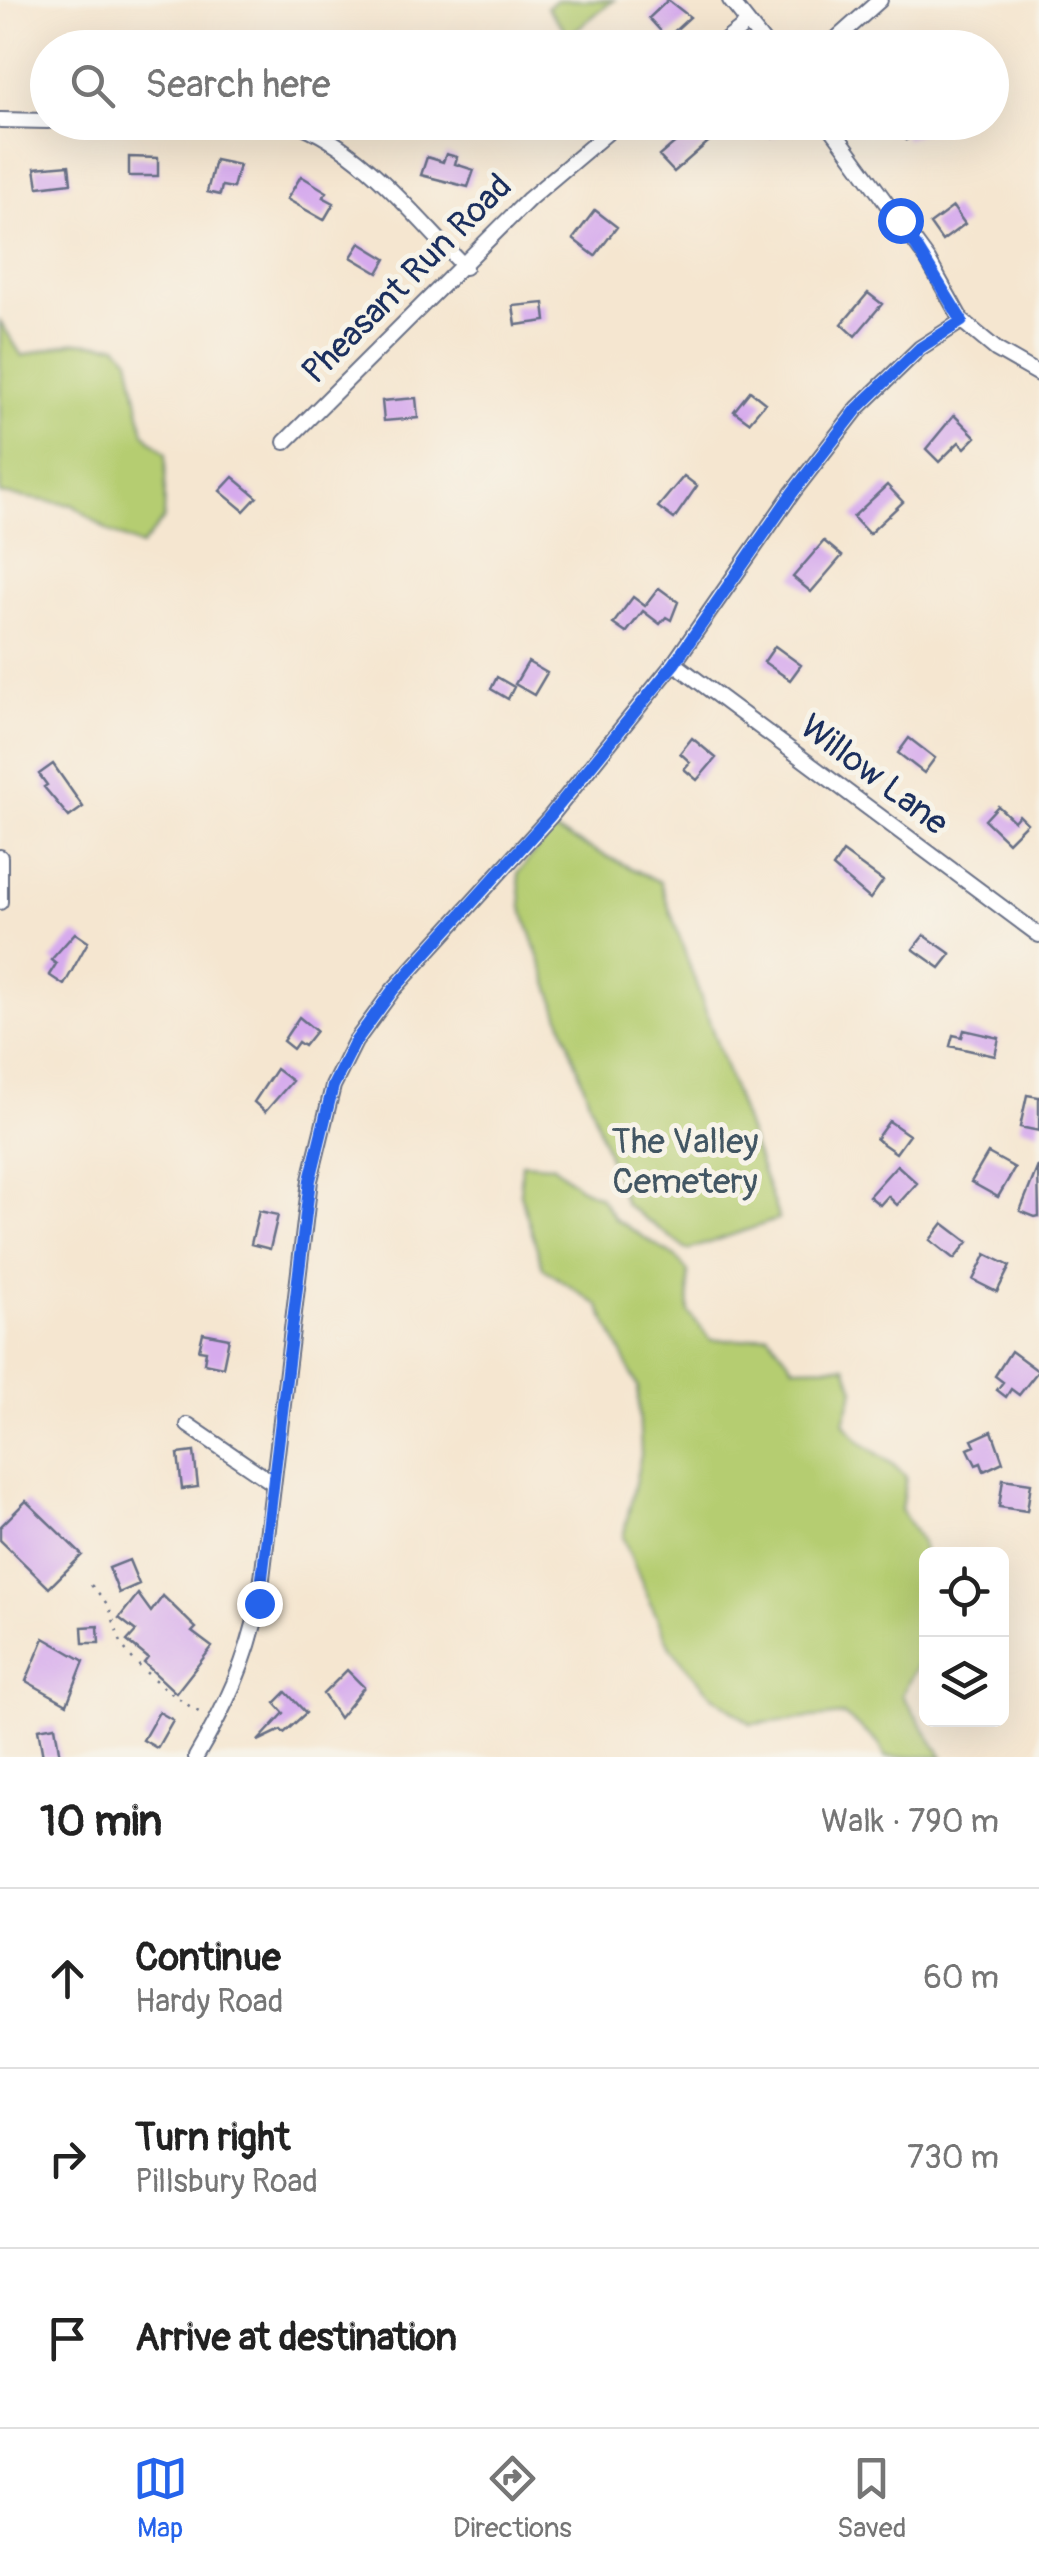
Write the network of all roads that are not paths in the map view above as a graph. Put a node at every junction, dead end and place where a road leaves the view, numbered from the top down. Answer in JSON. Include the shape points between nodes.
{"nodes":[{"id":1,"x":730,"y":0,"type":"edge"},
{"id":2,"x":880,"y":0,"type":"edge"},
{"id":3,"x":748,"y":23,"type":"junction"},
{"id":4,"x":739,"y":30,"type":"edge"},
{"id":5,"x":754,"y":30,"type":"edge"},
{"id":6,"x":846,"y":30,"type":"edge"},
{"id":7,"x":0,"y":120,"type":"edge"},
{"id":8,"x":30,"y":121,"type":"edge"},
{"id":9,"x":331,"y":140,"type":"edge"},
{"id":10,"x":598,"y":140,"type":"edge"},
{"id":11,"x":840,"y":140,"type":"edge"},
{"id":12,"x":465,"y":267,"type":"junction"},
{"id":13,"x":962,"y":321,"type":"junction"},
{"id":14,"x":1039,"y":374,"type":"edge"},
{"id":15,"x":285,"y":442,"type":"dead end"},
{"id":16,"x":674,"y":664,"type":"junction"},
{"id":17,"x":0,"y":857,"type":"edge"},
{"id":18,"x":0,"y":902,"type":"edge"},
{"id":19,"x":1039,"y":935,"type":"edge"},
{"id":20,"x":188,"y":1425,"type":"dead end"},
{"id":21,"x":273,"y":1483,"type":"junction"},
{"id":22,"x":196,"y":1757,"type":"edge"}],
"edges":[{"from":1,"to":3,"type":"street"},
{"from":2,"to":6,"type":"street"},
{"from":3,"to":4,"type":"street"},
{"from":3,"to":5,"type":"street"},
{"from":7,"to":8,"type":"street"},
{"from":9,"to":12,"type":"street"},
{"from":10,"to":12,"type":"street","name":"Pheasant Run Road","via":[[529,198]]},
{"from":11,"to":13,"type":"street"},
{"from":12,"to":15,"type":"street","name":"Pheasant Run Road"},
{"from":13,"to":14,"type":"street"},
{"from":13,"to":16,"type":"street","via":[[920,348],[858,408]]},
{"from":16,"to":19,"type":"street","name":"Willow Lane"},
{"from":16,"to":21,"type":"street","via":[[550,816],[393,990],[333,1086],[307,1200]]},
{"from":17,"to":18,"type":"street"},
{"from":20,"to":21,"type":"street"},
{"from":21,"to":22,"type":"street","via":[[249,1652]]}]}
